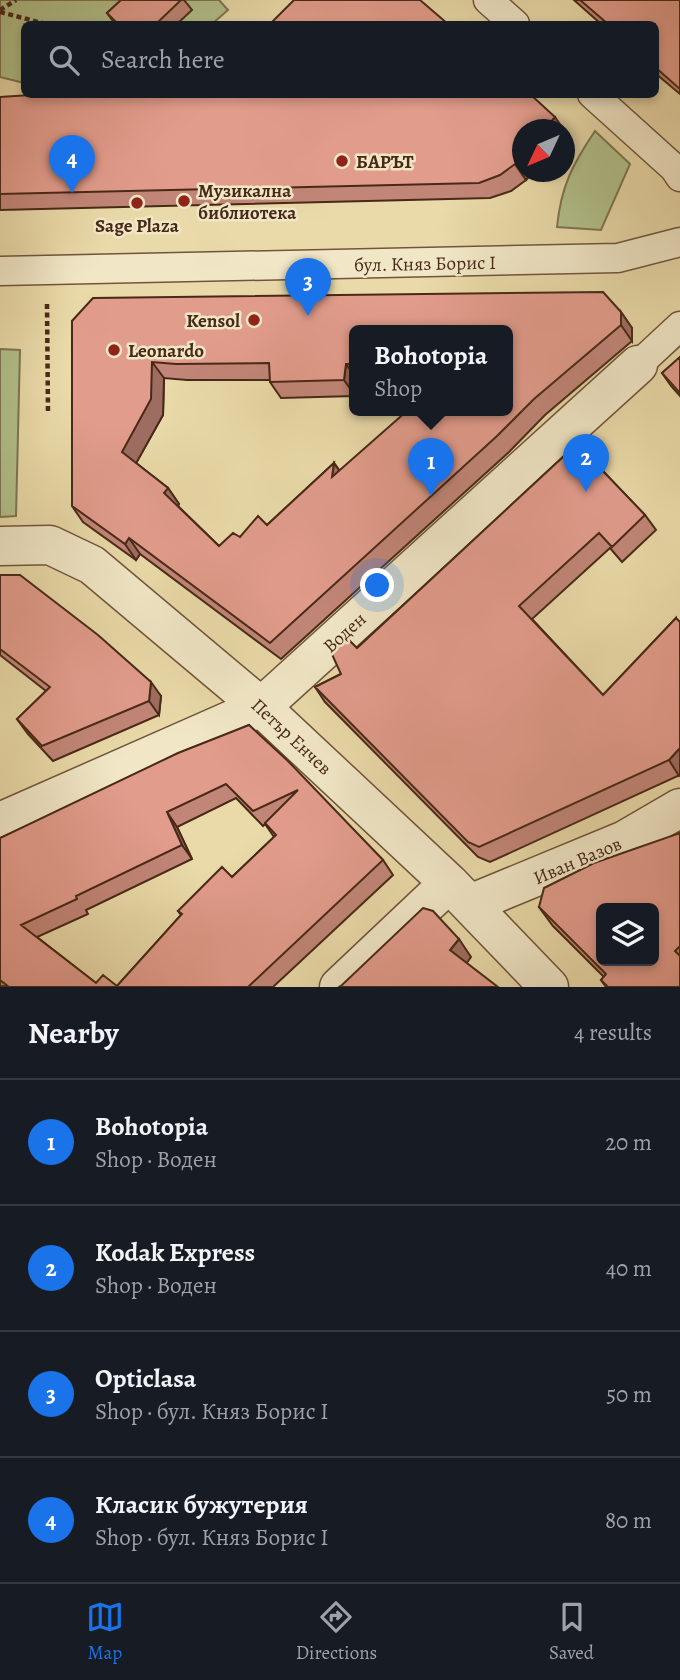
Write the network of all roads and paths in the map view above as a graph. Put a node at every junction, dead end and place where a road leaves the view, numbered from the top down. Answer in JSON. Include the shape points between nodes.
{"nodes":[{"id":1,"x":16,"y":0,"type":"edge"},
{"id":2,"x":488,"y":0,"type":"edge"},
{"id":3,"x":0,"y":11,"type":"edge"},
{"id":4,"x":35,"y":21,"type":"edge"},
{"id":5,"x":512,"y":21,"type":"edge"},
{"id":6,"x":596,"y":98,"type":"edge"},
{"id":7,"x":680,"y":177,"type":"edge"},
{"id":8,"x":680,"y":242,"type":"edge"},
{"id":9,"x":0,"y":271,"type":"edge"},
{"id":10,"x":47,"y":272,"type":"junction"},
{"id":11,"x":680,"y":326,"type":"edge"},
{"id":12,"x":638,"y":365,"type":"joint"},
{"id":13,"x":48,"y":414,"type":"dead end"},
{"id":14,"x":0,"y":546,"type":"edge"},
{"id":15,"x":261,"y":707,"type":"junction"},
{"id":16,"x":680,"y":808,"type":"edge"},
{"id":17,"x":0,"y":822,"type":"edge"},
{"id":18,"x":459,"y":893,"type":"junction"},
{"id":19,"x":339,"y":987,"type":"edge"},
{"id":20,"x":550,"y":987,"type":"edge"}],
"edges":[{"from":1,"to":3,"type":"path"},
{"from":2,"to":5,"type":"street"},
{"from":3,"to":4,"type":"path"},
{"from":6,"to":7,"type":"street"},
{"from":8,"to":10,"type":"street","name":"бул. Княз Борис I","via":[[618,258]]},
{"from":9,"to":10,"type":"street","name":"бул. Княз Борис I"},
{"from":10,"to":13,"type":"path"},
{"from":11,"to":12,"type":"street"},
{"from":12,"to":15,"type":"street","name":"Воден"},
{"from":14,"to":15,"type":"street","name":"Петър Енчев","via":[[50,545],[92,565]]},
{"from":15,"to":17,"type":"street","name":"Воден"},
{"from":15,"to":18,"type":"street","name":"Петър Енчев"},
{"from":16,"to":18,"type":"street","name":"Иван Вазов","via":[[625,840]]},
{"from":18,"to":19,"type":"street","name":"Иван Вазов"},
{"from":18,"to":20,"type":"street","name":"Петър Енчев"}]}
